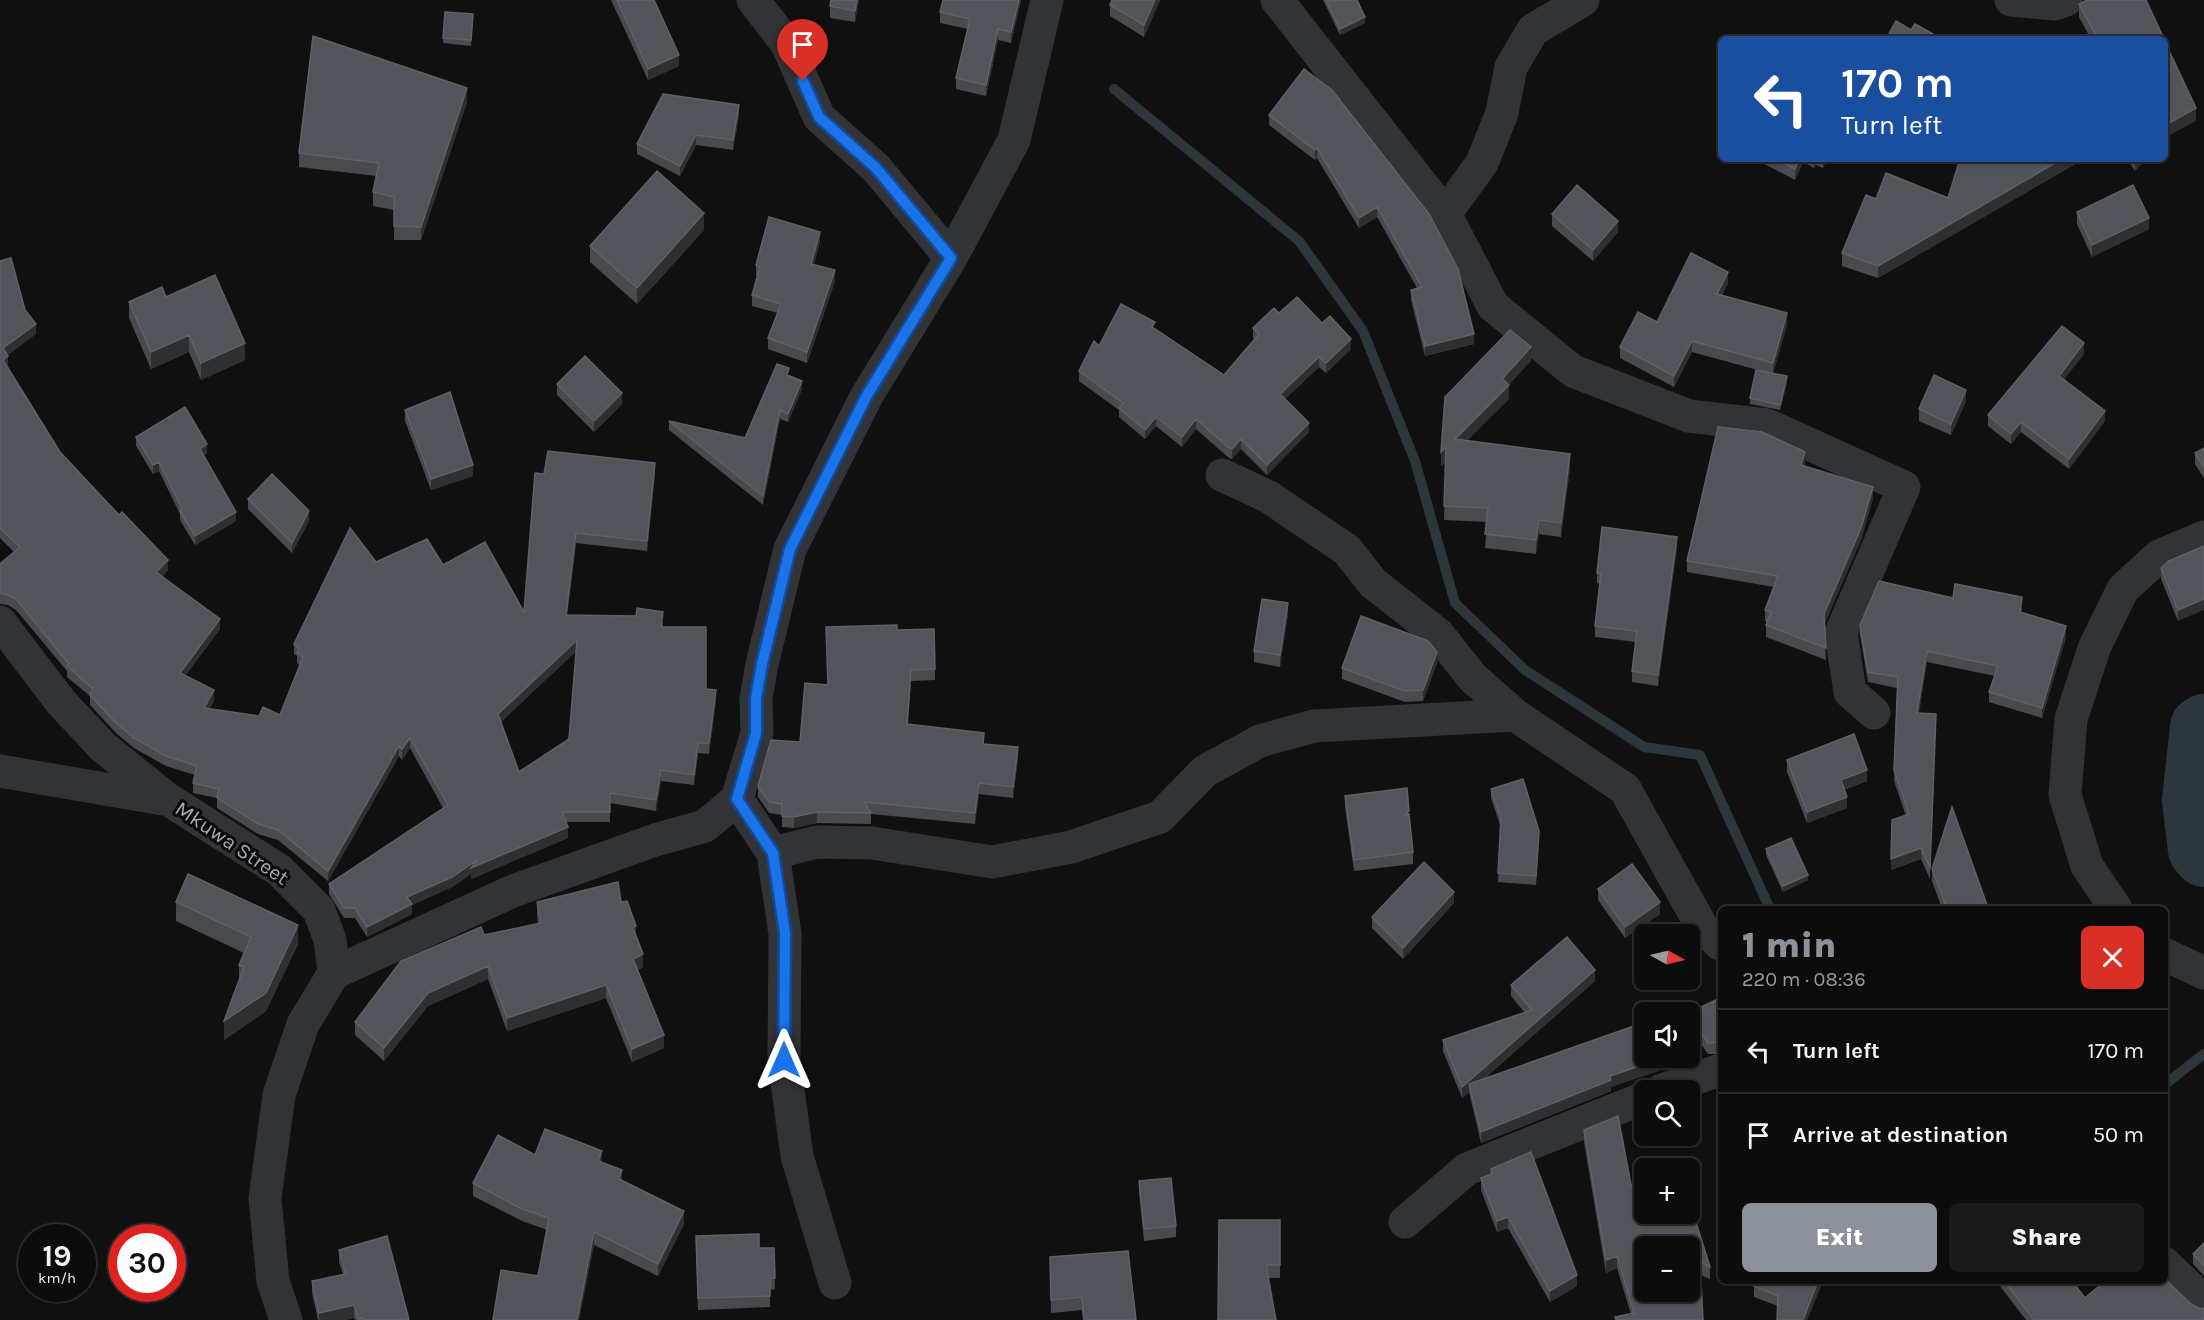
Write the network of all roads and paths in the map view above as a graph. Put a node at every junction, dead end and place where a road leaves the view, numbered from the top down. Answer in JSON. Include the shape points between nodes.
{"nodes":[{"id":1,"x":753,"y":0,"type":"edge"},
{"id":2,"x":1047,"y":0,"type":"edge"},
{"id":3,"x":1277,"y":0,"type":"edge"},
{"id":4,"x":1583,"y":0,"type":"edge"},
{"id":5,"x":2011,"y":0,"type":"edge"},
{"id":6,"x":2066,"y":0,"type":"edge"},
{"id":7,"x":1445,"y":214,"type":"junction"},
{"id":8,"x":951,"y":258,"type":"junction"},
{"id":9,"x":1222,"y":475,"type":"dead end"},
{"id":10,"x":2204,"y":537,"type":"edge"},
{"id":11,"x":0,"y":622,"type":"edge"},
{"id":12,"x":1874,"y":713,"type":"dead end"},
{"id":13,"x":1515,"y":715,"type":"junction"},
{"id":14,"x":0,"y":771,"type":"edge"},
{"id":15,"x":737,"y":799,"type":"junction"},
{"id":16,"x":169,"y":800,"type":"junction"},
{"id":17,"x":773,"y":853,"type":"junction"},
{"id":18,"x":2114,"y":906,"type":"edge"},
{"id":19,"x":1718,"y":942,"type":"edge"},
{"id":20,"x":2168,"y":956,"type":"edge"},
{"id":21,"x":334,"y":973,"type":"junction"},
{"id":22,"x":2204,"y":973,"type":"edge"},
{"id":23,"x":1718,"y":1071,"type":"edge"},
{"id":24,"x":1691,"y":1080,"type":"edge"},
{"id":25,"x":1634,"y":1102,"type":"edge"},
{"id":26,"x":1405,"y":1222,"type":"dead end"},
{"id":27,"x":2168,"y":1267,"type":"edge"},
{"id":28,"x":835,"y":1283,"type":"dead end"},
{"id":29,"x":2204,"y":1301,"type":"edge"},
{"id":30,"x":286,"y":1320,"type":"edge"}],
"edges":[{"from":1,"to":8,"type":"street","via":[[787,44],[819,117],[876,168]]},
{"from":2,"to":8,"type":"street","via":[[1014,140]]},
{"from":3,"to":7,"type":"street"},
{"from":4,"to":7,"type":"street","via":[[1533,30],[1511,67],[1502,112],[1482,163]]},
{"from":5,"to":6,"type":"street","via":[[2055,4]]},
{"from":7,"to":12,"type":"street","via":[[1493,306],[1574,371],[1689,416],[1767,425],[1904,487],[1841,633],[1850,692]]},
{"from":8,"to":15,"type":"street","via":[[866,397],[790,549],[762,664],[756,698],[756,733]]},
{"from":9,"to":13,"type":"street","via":[[1269,497],[1347,550],[1373,583],[1438,634],[1473,678]]},
{"from":10,"to":18,"type":"street","via":[[2159,556],[2123,589],[2095,646],[2071,719],[2065,795],[2086,866]]},
{"from":11,"to":16,"type":"street","via":[[61,702],[103,747]]},
{"from":13,"to":17,"type":"street","via":[[1314,726],[1260,741],[1204,771],[1160,817],[1071,847],[992,862],[872,843],[818,843]]},
{"from":13,"to":19,"type":"street","via":[[1625,789],[1702,927]]},
{"from":14,"to":16,"type":"street","name":"Mkuwa Street"},
{"from":15,"to":17,"type":"street"},
{"from":15,"to":21,"type":"street","via":[[705,826],[513,891]]},
{"from":16,"to":21,"type":"street","name":"Mkuwa Street","via":[[279,870],[319,910],[330,940]]},
{"from":17,"to":28,"type":"street","via":[[785,933],[784,1060],[797,1156]]},
{"from":20,"to":22,"type":"street"},
{"from":21,"to":30,"type":"street","via":[[303,1024],[279,1095],[265,1198],[273,1281]]},
{"from":23,"to":24,"type":"street"},
{"from":25,"to":26,"type":"street","via":[[1467,1169]]},
{"from":27,"to":29,"type":"street"}]}
